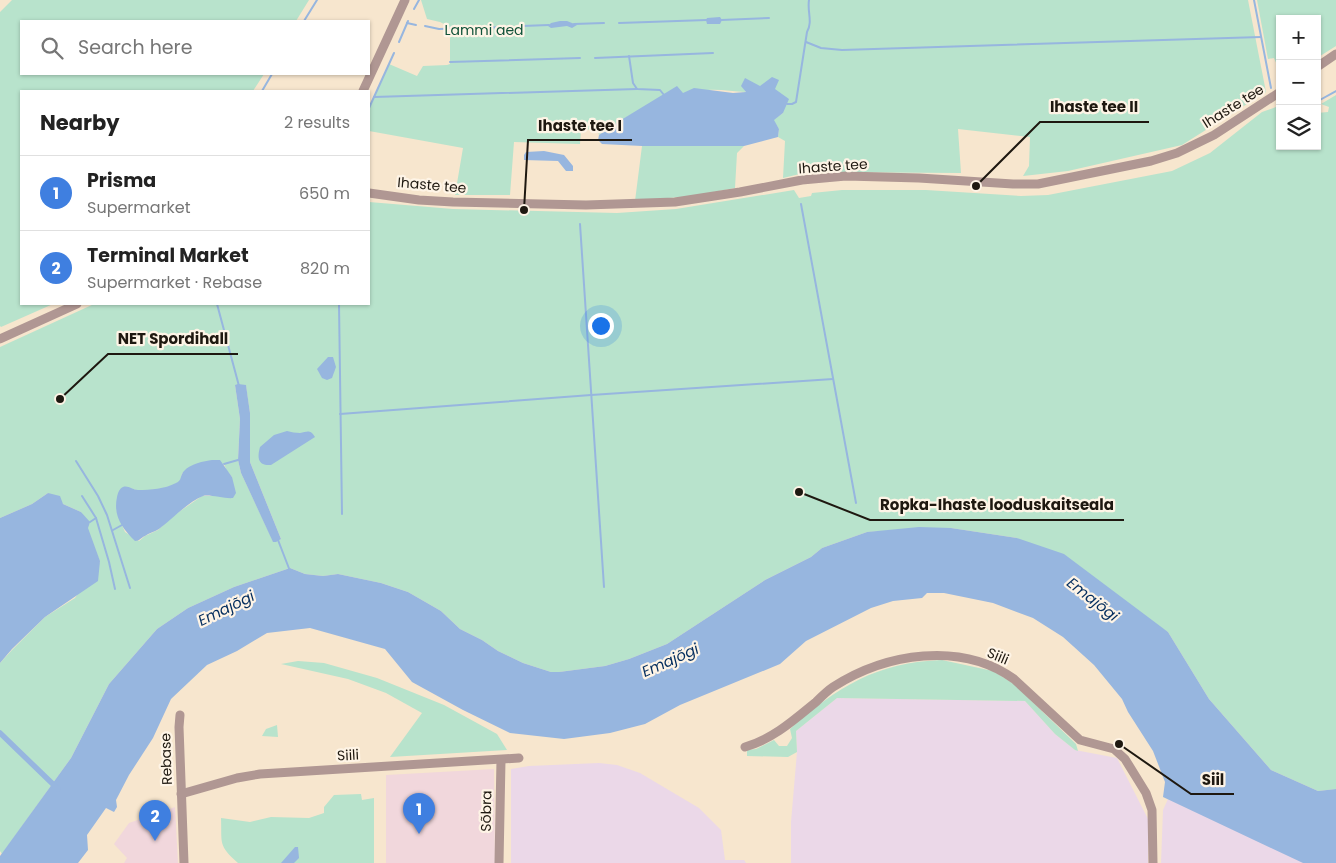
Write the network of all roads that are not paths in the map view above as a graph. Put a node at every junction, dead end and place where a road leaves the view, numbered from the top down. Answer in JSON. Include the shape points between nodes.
{"nodes":[{"id":1,"x":405,"y":0,"type":"edge"},
{"id":2,"x":1336,"y":54,"type":"edge"},
{"id":3,"x":1321,"y":64,"type":"edge"},
{"id":4,"x":364,"y":90,"type":"edge"},
{"id":5,"x":1276,"y":95,"type":"edge"},
{"id":6,"x":370,"y":193,"type":"edge"},
{"id":7,"x":75,"y":305,"type":"edge"},
{"id":8,"x":0,"y":339,"type":"edge"},
{"id":9,"x":180,"y":715,"type":"dead end"},
{"id":10,"x":745,"y":747,"type":"dead end"},
{"id":11,"x":520,"y":758,"type":"dead end"},
{"id":12,"x":501,"y":760,"type":"junction"},
{"id":13,"x":181,"y":794,"type":"junction"},
{"id":14,"x":184,"y":863,"type":"edge"},
{"id":15,"x":499,"y":863,"type":"edge"},
{"id":16,"x":1153,"y":863,"type":"edge"}],
"edges":[{"from":1,"to":4,"type":"street"},
{"from":2,"to":3,"type":"street"},
{"from":5,"to":6,"type":"street","name":"Ihaste tee","via":[[1214,135],[1177,152],[1151,161],[1038,184],[846,176],[802,180],[674,202],[596,205],[453,202]]},
{"from":7,"to":8,"type":"street"},
{"from":9,"to":13,"type":"street","name":"Rebase"},
{"from":10,"to":16,"type":"street","name":"Siili","via":[[778,732],[833,687],[871,668],[933,655],[980,662],[1014,679],[1080,740],[1114,749],[1125,759],[1146,793],[1152,810]]},
{"from":11,"to":12,"type":"street","name":"Siili"},
{"from":12,"to":13,"type":"street","name":"Siili","via":[[260,774]]},
{"from":12,"to":15,"type":"street","name":"Sõbra"},
{"from":13,"to":14,"type":"street","name":"Rebase"}]}
